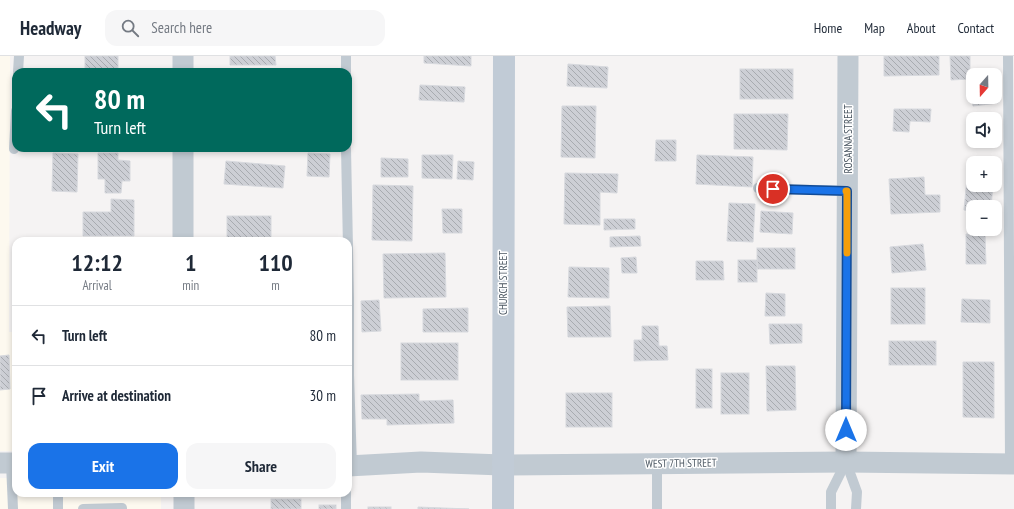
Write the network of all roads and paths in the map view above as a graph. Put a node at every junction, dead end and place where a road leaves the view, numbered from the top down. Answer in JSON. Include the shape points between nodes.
{"nodes":[{"id":1,"x":19,"y":56,"type":"edge"},
{"id":2,"x":183,"y":56,"type":"edge"},
{"id":3,"x":346,"y":56,"type":"edge"},
{"id":4,"x":504,"y":56,"type":"edge"},
{"id":5,"x":848,"y":56,"type":"edge"},
{"id":6,"x":1008,"y":56,"type":"edge"},
{"id":7,"x":18,"y":68,"type":"edge"},
{"id":8,"x":183,"y":68,"type":"edge"},
{"id":9,"x":346,"y":68,"type":"edge"},
{"id":10,"x":183,"y":152,"type":"edge"},
{"id":11,"x":346,"y":152,"type":"edge"},
{"id":12,"x":758,"y":188,"type":"dead end"},
{"id":13,"x":847,"y":191,"type":"junction"},
{"id":14,"x":183,"y":237,"type":"edge"},
{"id":15,"x":348,"y":237,"type":"edge"},
{"id":16,"x":846,"y":462,"type":"junction"},
{"id":17,"x":9,"y":463,"type":"edge"},
{"id":18,"x":657,"y":464,"type":"junction"},
{"id":19,"x":1012,"y":464,"type":"edge"},
{"id":20,"x":502,"y":465,"type":"junction"},
{"id":21,"x":352,"y":466,"type":"edge"},
{"id":22,"x":58,"y":497,"type":"edge"},
{"id":23,"x":184,"y":497,"type":"edge"},
{"id":24,"x":346,"y":497,"type":"edge"},
{"id":25,"x":13,"y":509,"type":"edge"},
{"id":26,"x":58,"y":509,"type":"edge"},
{"id":27,"x":83,"y":509,"type":"edge"},
{"id":28,"x":122,"y":509,"type":"edge"},
{"id":29,"x":184,"y":509,"type":"edge"},
{"id":30,"x":346,"y":509,"type":"edge"},
{"id":31,"x":503,"y":509,"type":"edge"},
{"id":32,"x":656,"y":509,"type":"edge"},
{"id":33,"x":831,"y":509,"type":"edge"},
{"id":34,"x":856,"y":509,"type":"edge"}],
"edges":[{"from":1,"to":7,"type":"lane"},
{"from":2,"to":8,"type":"street"},
{"from":3,"to":9,"type":"lane"},
{"from":4,"to":20,"type":"street","name":"CHURCH STREET"},
{"from":5,"to":13,"type":"street","name":"ROSANNA STREET"},
{"from":6,"to":19,"type":"lane"},
{"from":10,"to":14,"type":"street"},
{"from":11,"to":15,"type":"lane"},
{"from":12,"to":13,"type":"lane"},
{"from":13,"to":16,"type":"street","name":"ROSANNA STREET"},
{"from":16,"to":18,"type":"street","name":"WEST 7TH STREET"},
{"from":16,"to":19,"type":"street","name":"WEST 7TH STREET"},
{"from":16,"to":33,"type":"lane","name":"ROSANNA STREET","via":[[831,492]]},
{"from":16,"to":34,"type":"lane","name":"ROSANNA STREET","via":[[856,492]]},
{"from":17,"to":25,"type":"lane"},
{"from":18,"to":20,"type":"street","name":"WEST 7TH STREET"},
{"from":18,"to":32,"type":"lane"},
{"from":20,"to":21,"type":"street","name":"WEST 7TH STREET","via":[[421,462]]},
{"from":20,"to":31,"type":"street","name":"CHURCH STREET"},
{"from":22,"to":26,"type":"lane"},
{"from":23,"to":29,"type":"street"},
{"from":24,"to":30,"type":"lane"},
{"from":27,"to":28,"type":"lane"}]}
